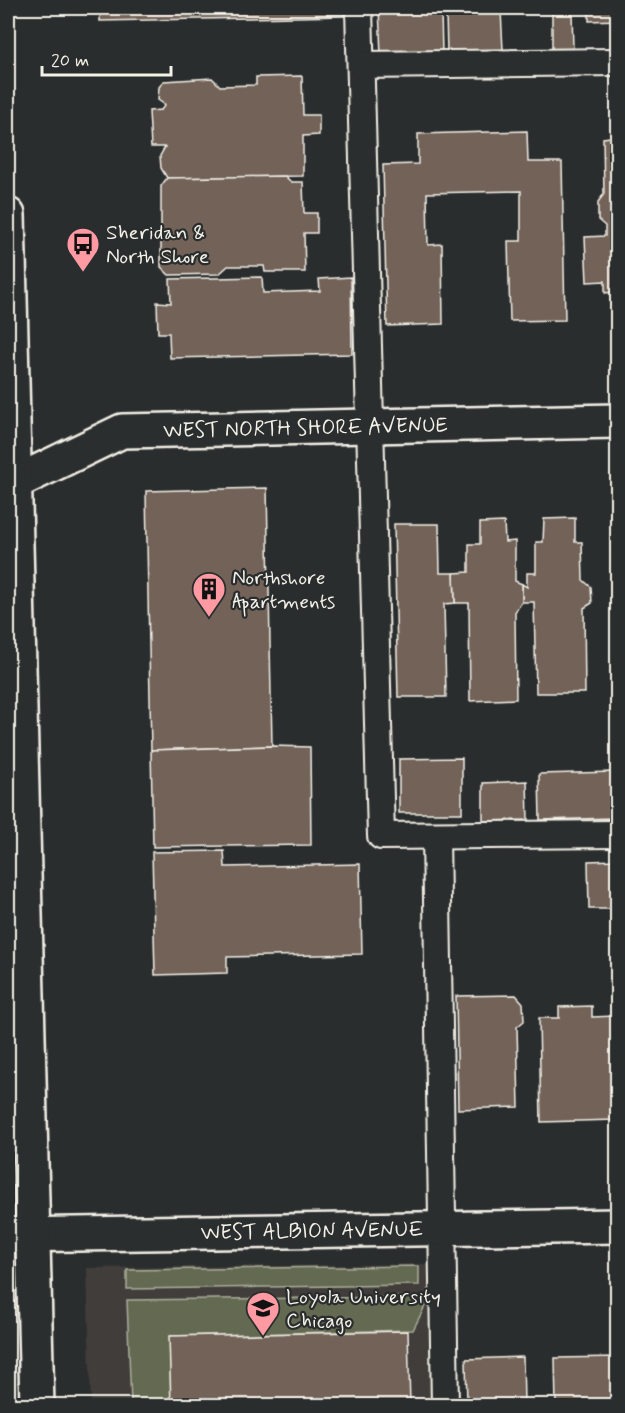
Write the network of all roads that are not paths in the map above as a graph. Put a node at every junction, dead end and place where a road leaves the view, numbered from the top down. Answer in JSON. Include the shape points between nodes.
{"nodes":[{"id":1,"x":359,"y":8,"type":"edge"},
{"id":2,"x":618,"y":62,"type":"edge"},
{"id":3,"x":361,"y":65,"type":"junction"},
{"id":4,"x":8,"y":215,"type":"edge"},
{"id":5,"x":618,"y":421,"type":"edge"},
{"id":6,"x":370,"y":426,"type":"junction"},
{"id":7,"x":10,"y":484,"type":"edge"},
{"id":8,"x":618,"y":834,"type":"edge"},
{"id":9,"x":436,"y":836,"type":"junction"},
{"id":10,"x":618,"y":1226,"type":"edge"},
{"id":11,"x":442,"y":1229,"type":"junction"},
{"id":12,"x":20,"y":1235,"type":"edge"},
{"id":13,"x":37,"y":1406,"type":"edge"},
{"id":14,"x":445,"y":1406,"type":"edge"}],
"edges":[{"from":1,"to":3,"type":"lane"},
{"from":2,"to":3,"type":"lane"},
{"from":3,"to":6,"type":"lane"},
{"from":4,"to":7,"type":"street"},
{"from":5,"to":6,"type":"street","name":"WEST NORTH SHORE AVENUE"},
{"from":6,"to":7,"type":"street","name":"WEST NORTH SHORE AVENUE","via":[[122,431]]},
{"from":6,"to":9,"type":"lane","via":[[381,836]]},
{"from":7,"to":12,"type":"street"},
{"from":8,"to":9,"type":"lane"},
{"from":9,"to":11,"type":"lane"},
{"from":10,"to":11,"type":"street","name":"WEST ALBION AVENUE"},
{"from":11,"to":12,"type":"street","name":"WEST ALBION AVENUE"},
{"from":11,"to":14,"type":"lane"},
{"from":12,"to":13,"type":"street"}]}
